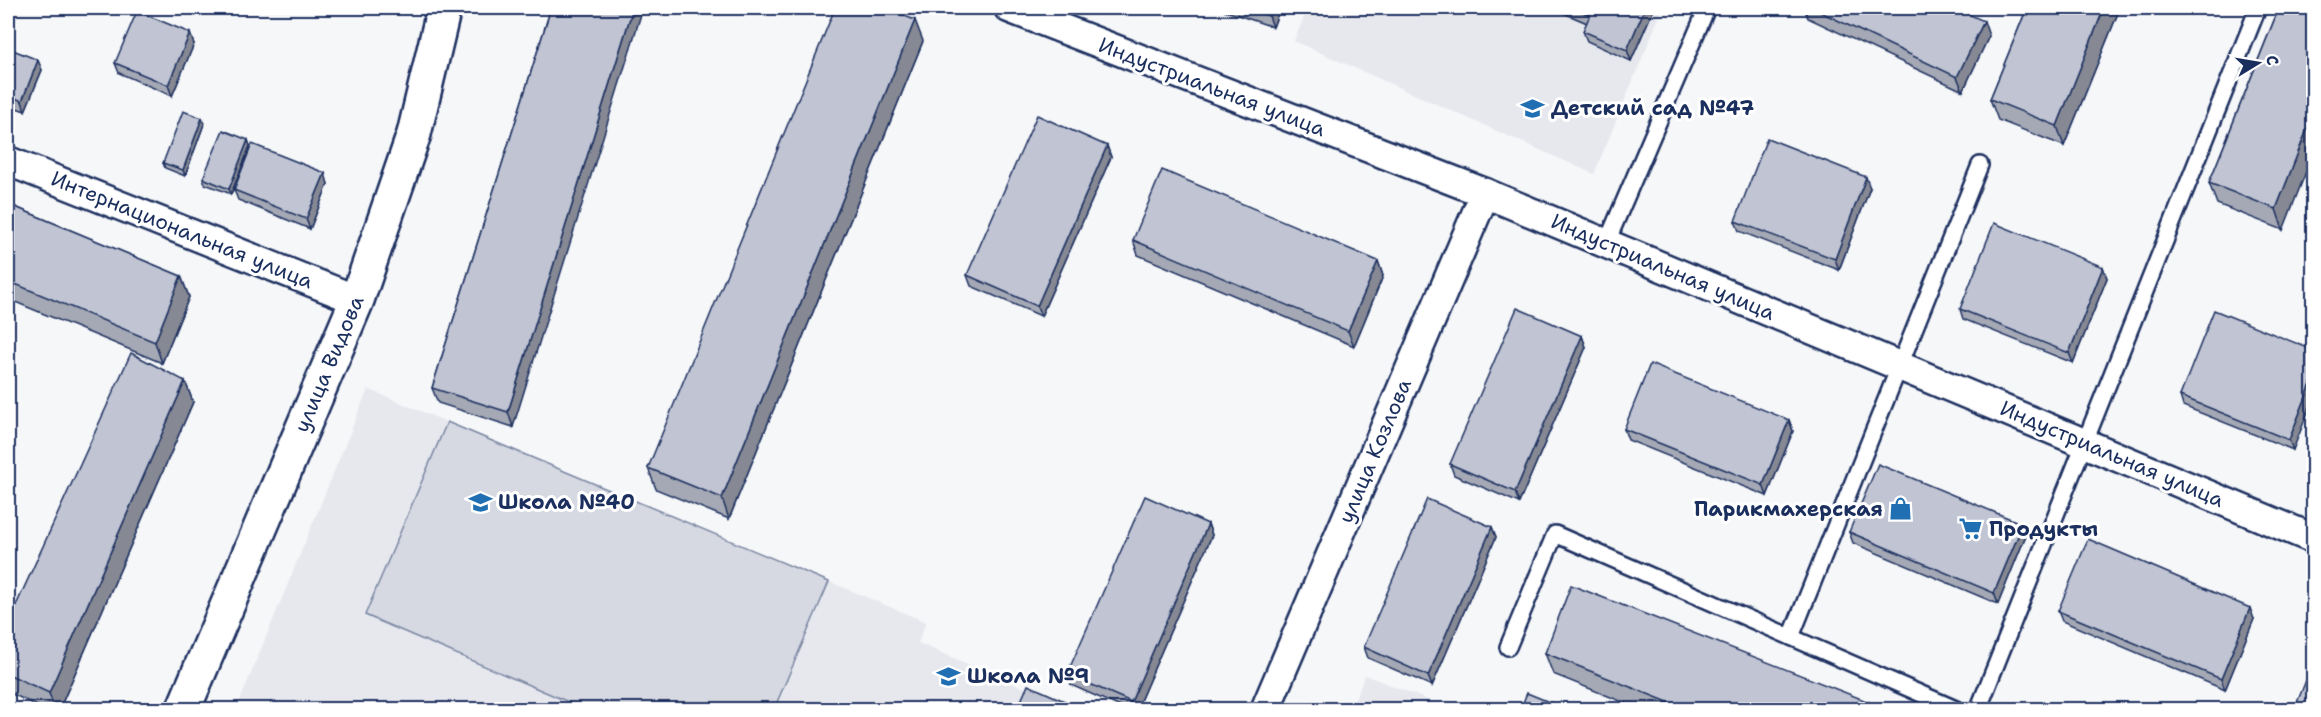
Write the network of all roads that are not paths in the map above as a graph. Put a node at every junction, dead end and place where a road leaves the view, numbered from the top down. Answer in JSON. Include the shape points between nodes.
{"nodes":[{"id":1,"x":444,"y":8,"type":"edge"},
{"id":2,"x":1008,"y":8,"type":"edge"},
{"id":3,"x":1707,"y":8,"type":"edge"},
{"id":4,"x":2258,"y":8,"type":"edge"},
{"id":5,"x":8,"y":161,"type":"edge"},
{"id":6,"x":1980,"y":165,"type":"dead end"},
{"id":7,"x":1485,"y":193,"type":"junction"},
{"id":8,"x":1606,"y":244,"type":"junction"},
{"id":9,"x":357,"y":300,"type":"junction"},
{"id":10,"x":1900,"y":365,"type":"junction"},
{"id":11,"x":2085,"y":442,"type":"junction"},
{"id":12,"x":2313,"y":539,"type":"edge"},
{"id":13,"x":1791,"y":637,"type":"junction"},
{"id":14,"x":1508,"y":647,"type":"dead end"},
{"id":15,"x":183,"y":710,"type":"edge"},
{"id":16,"x":1265,"y":710,"type":"edge"},
{"id":17,"x":1958,"y":710,"type":"edge"},
{"id":18,"x":1978,"y":710,"type":"edge"}],
"edges":[{"from":1,"to":9,"type":"street","name":"улица Видова","via":[[414,134]]},
{"from":2,"to":7,"type":"street","name":"Индустриальная улица"},
{"from":3,"to":8,"type":"lane"},
{"from":4,"to":11,"type":"lane"},
{"from":5,"to":9,"type":"street","name":"Интернациональная улица"},
{"from":6,"to":10,"type":"lane"},
{"from":7,"to":8,"type":"street","name":"Индустриальная улица"},
{"from":7,"to":16,"type":"street","name":"улица Козлова"},
{"from":8,"to":10,"type":"street","name":"Индустриальная улица"},
{"from":9,"to":15,"type":"street","name":"улица Видова"},
{"from":10,"to":11,"type":"street","name":"Индустриальная улица"},
{"from":10,"to":13,"type":"lane"},
{"from":11,"to":12,"type":"street","name":"Индустриальная улица"},
{"from":11,"to":18,"type":"lane"},
{"from":13,"to":14,"type":"lane","via":[[1555,534]]},
{"from":13,"to":17,"type":"lane"}]}
